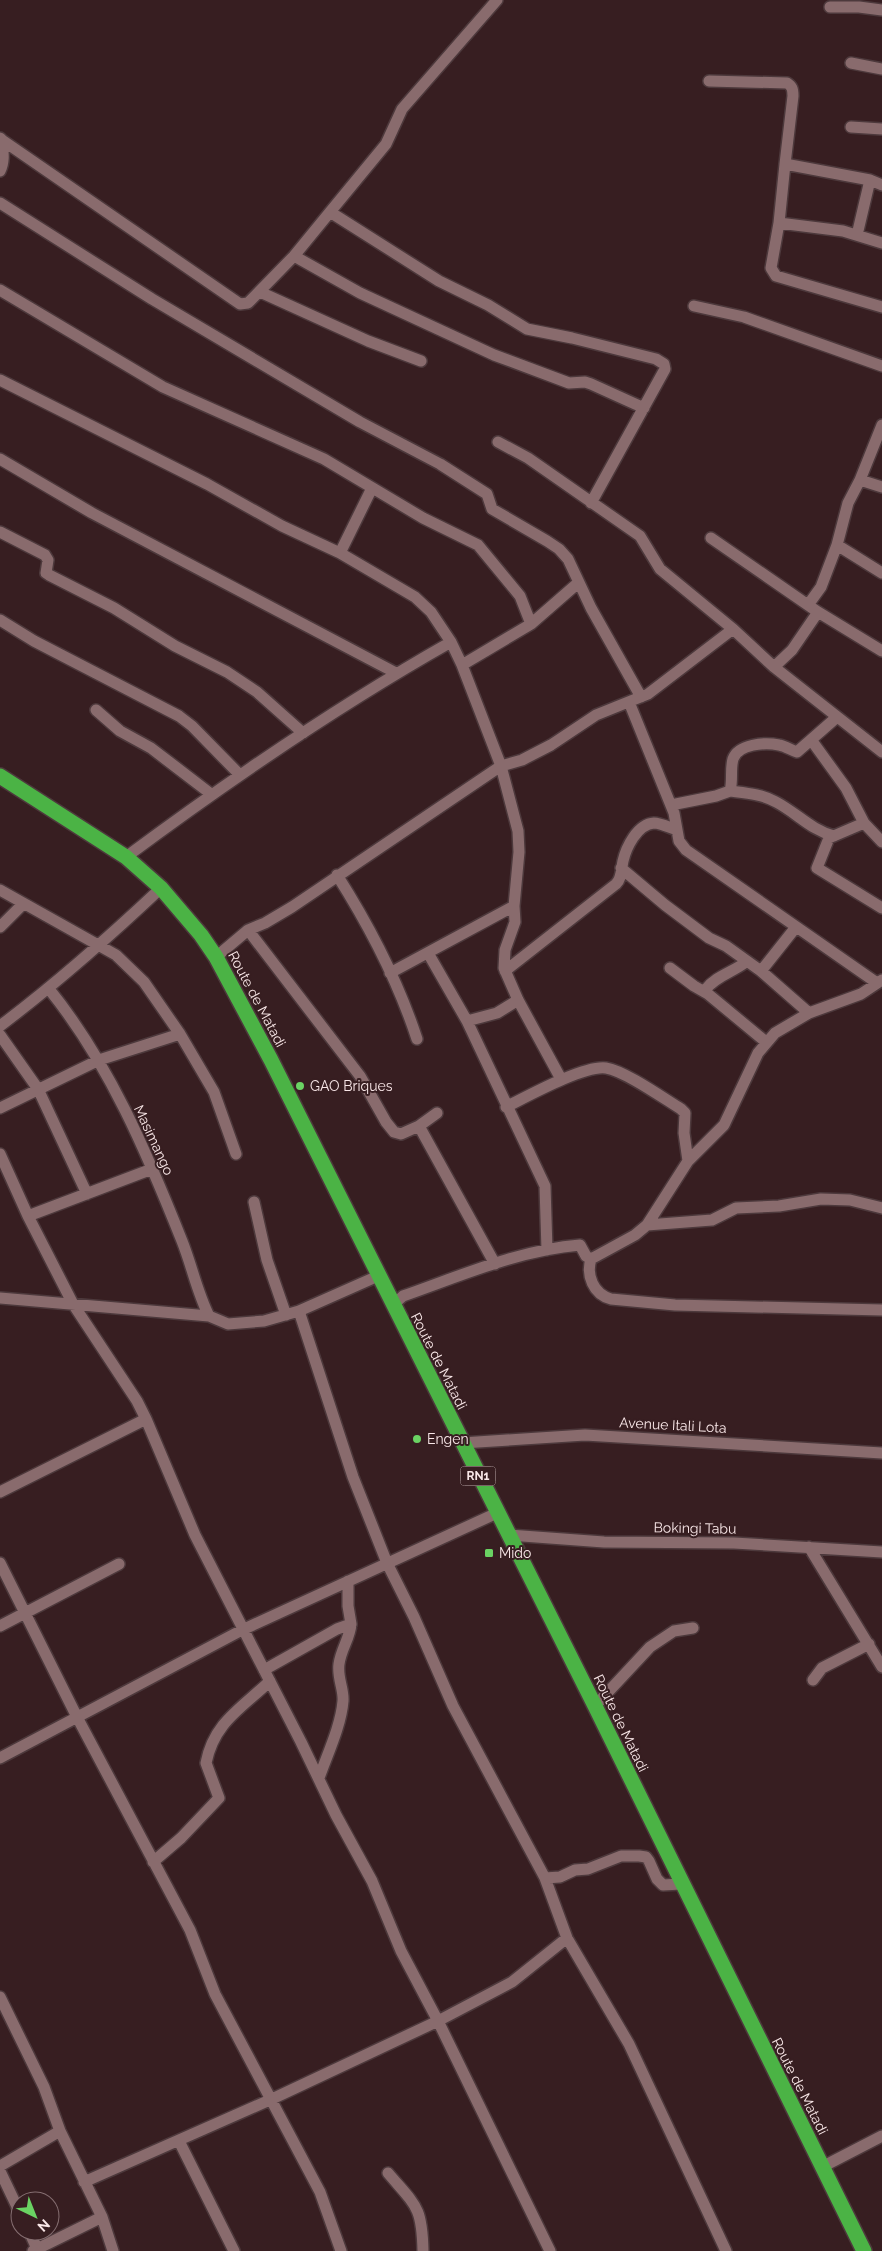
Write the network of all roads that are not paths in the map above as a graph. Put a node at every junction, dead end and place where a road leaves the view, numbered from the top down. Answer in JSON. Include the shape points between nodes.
{"nodes":[{"id":1,"x":497,"y":0,"type":"edge"},
{"id":2,"x":830,"y":7,"type":"dead end"},
{"id":3,"x":882,"y":10,"type":"edge"},
{"id":4,"x":852,"y":64,"type":"dead end"},
{"id":5,"x":882,"y":69,"type":"edge"},
{"id":6,"x":709,"y":81,"type":"dead end"},
{"id":7,"x":851,"y":127,"type":"dead end"},
{"id":8,"x":882,"y":129,"type":"edge"},
{"id":9,"x":1,"y":139,"type":"edge"},
{"id":10,"x":785,"y":164,"type":"junction"},
{"id":11,"x":0,"y":171,"type":"edge"},
{"id":12,"x":870,"y":180,"type":"junction"},
{"id":13,"x":882,"y":185,"type":"edge"},
{"id":14,"x":0,"y":203,"type":"edge"},
{"id":15,"x":330,"y":212,"type":"junction"},
{"id":16,"x":780,"y":223,"type":"junction"},
{"id":17,"x":857,"y":235,"type":"junction"},
{"id":18,"x":882,"y":243,"type":"edge"},
{"id":19,"x":294,"y":256,"type":"junction"},
{"id":20,"x":0,"y":290,"type":"edge"},
{"id":21,"x":260,"y":292,"type":"junction"},
{"id":22,"x":694,"y":306,"type":"dead end"},
{"id":23,"x":882,"y":307,"type":"edge"},
{"id":24,"x":421,"y":361,"type":"dead end"},
{"id":25,"x":882,"y":366,"type":"edge"},
{"id":26,"x":0,"y":380,"type":"edge"},
{"id":27,"x":644,"y":408,"type":"junction"},
{"id":28,"x":882,"y":425,"type":"edge"},
{"id":29,"x":498,"y":442,"type":"dead end"},
{"id":30,"x":0,"y":459,"type":"edge"},
{"id":31,"x":860,"y":480,"type":"junction"},
{"id":32,"x":882,"y":487,"type":"edge"},
{"id":33,"x":372,"y":488,"type":"junction"},
{"id":34,"x":591,"y":503,"type":"junction"},
{"id":35,"x":0,"y":532,"type":"edge"},
{"id":36,"x":711,"y":538,"type":"dead end"},
{"id":37,"x":837,"y":545,"type":"junction"},
{"id":38,"x":340,"y":553,"type":"junction"},
{"id":39,"x":882,"y":573,"type":"edge"},
{"id":40,"x":578,"y":583,"type":"junction"},
{"id":41,"x":808,"y":605,"type":"junction"},
{"id":42,"x":818,"y":612,"type":"junction"},
{"id":43,"x":0,"y":620,"type":"edge"},
{"id":44,"x":531,"y":624,"type":"junction"},
{"id":45,"x":733,"y":629,"type":"junction"},
{"id":46,"x":451,"y":642,"type":"junction"},
{"id":47,"x":882,"y":651,"type":"edge"},
{"id":48,"x":462,"y":665,"type":"junction"},
{"id":49,"x":774,"y":667,"type":"junction"},
{"id":50,"x":396,"y":673,"type":"junction"},
{"id":51,"x":641,"y":697,"type":"junction"},
{"id":52,"x":629,"y":702,"type":"junction"},
{"id":53,"x":96,"y":710,"type":"dead end"},
{"id":54,"x":837,"y":717,"type":"junction"},
{"id":55,"x":303,"y":733,"type":"junction"},
{"id":56,"x":812,"y":741,"type":"junction"},
{"id":57,"x":882,"y":752,"type":"edge"},
{"id":58,"x":501,"y":766,"type":"junction"},
{"id":59,"x":240,"y":775,"type":"junction"},
{"id":60,"x":0,"y":776,"type":"edge"},
{"id":61,"x":730,"y":790,"type":"junction"},
{"id":62,"x":211,"y":794,"type":"junction"},
{"id":63,"x":671,"y":805,"type":"junction"},
{"id":64,"x":864,"y":823,"type":"junction"},
{"id":65,"x":677,"y":830,"type":"junction"},
{"id":66,"x":834,"y":836,"type":"junction"},
{"id":67,"x":882,"y":842,"type":"edge"},
{"id":68,"x":126,"y":857,"type":"junction"},
{"id":69,"x":621,"y":868,"type":"junction"},
{"id":70,"x":337,"y":875,"type":"junction"},
{"id":71,"x":161,"y":888,"type":"junction"},
{"id":72,"x":0,"y":890,"type":"edge"},
{"id":73,"x":23,"y":904,"type":"junction"},
{"id":74,"x":514,"y":906,"type":"junction"},
{"id":75,"x":882,"y":908,"type":"edge"},
{"id":76,"x":0,"y":927,"type":"edge"},
{"id":77,"x":796,"y":927,"type":"junction"},
{"id":78,"x":248,"y":930,"type":"junction"},
{"id":79,"x":101,"y":945,"type":"junction"},
{"id":80,"x":428,"y":953,"type":"junction"},
{"id":81,"x":216,"y":957,"type":"junction"},
{"id":82,"x":746,"y":962,"type":"junction"},
{"id":83,"x":670,"y":968,"type":"dead end"},
{"id":84,"x":505,"y":971,"type":"junction"},
{"id":85,"x":761,"y":971,"type":"junction"},
{"id":86,"x":390,"y":973,"type":"junction"},
{"id":87,"x":880,"y":982,"type":"edge"},
{"id":88,"x":49,"y":989,"type":"junction"},
{"id":89,"x":708,"y":994,"type":"junction"},
{"id":90,"x":518,"y":1000,"type":"junction"},
{"id":91,"x":809,"y":1013,"type":"junction"},
{"id":92,"x":467,"y":1021,"type":"junction"},
{"id":93,"x":0,"y":1026,"type":"edge"},
{"id":94,"x":180,"y":1034,"type":"junction"},
{"id":95,"x":0,"y":1035,"type":"edge"},
{"id":96,"x":418,"y":1039,"type":"dead end"},
{"id":97,"x":766,"y":1042,"type":"junction"},
{"id":98,"x":99,"y":1060,"type":"junction"},
{"id":99,"x":561,"y":1079,"type":"junction"},
{"id":100,"x":38,"y":1089,"type":"junction"},
{"id":101,"x":506,"y":1107,"type":"junction"},
{"id":102,"x":0,"y":1108,"type":"edge"},
{"id":103,"x":437,"y":1113,"type":"dead end"},
{"id":104,"x":419,"y":1126,"type":"junction"},
{"id":105,"x":0,"y":1154,"type":"edge"},
{"id":106,"x":236,"y":1154,"type":"dead end"},
{"id":107,"x":688,"y":1161,"type":"junction"},
{"id":108,"x":152,"y":1169,"type":"junction"},
{"id":109,"x":87,"y":1194,"type":"junction"},
{"id":110,"x":254,"y":1202,"type":"dead end"},
{"id":111,"x":882,"y":1208,"type":"edge"},
{"id":112,"x":28,"y":1216,"type":"junction"},
{"id":113,"x":647,"y":1225,"type":"junction"},
{"id":114,"x":547,"y":1250,"type":"junction"},
{"id":115,"x":592,"y":1259,"type":"junction"},
{"id":116,"x":495,"y":1264,"type":"junction"},
{"id":117,"x":378,"y":1276,"type":"junction"},
{"id":118,"x":0,"y":1298,"type":"edge"},
{"id":119,"x":73,"y":1304,"type":"junction"},
{"id":120,"x":393,"y":1305,"type":"junction"},
{"id":121,"x":882,"y":1310,"type":"edge"},
{"id":122,"x":299,"y":1311,"type":"junction"},
{"id":123,"x":286,"y":1315,"type":"junction"},
{"id":124,"x":210,"y":1316,"type":"junction"},
{"id":125,"x":146,"y":1420,"type":"junction"},
{"id":126,"x":462,"y":1443,"type":"junction"},
{"id":127,"x":882,"y":1452,"type":"edge"},
{"id":128,"x":0,"y":1492,"type":"edge"},
{"id":129,"x":497,"y":1513,"type":"junction"},
{"id":130,"x":509,"y":1535,"type":"junction"},
{"id":131,"x":809,"y":1547,"type":"junction"},
{"id":132,"x":838,"y":1549,"type":"junction"},
{"id":133,"x":882,"y":1552,"type":"edge"},
{"id":134,"x":0,"y":1563,"type":"edge"},
{"id":135,"x":387,"y":1563,"type":"junction"},
{"id":136,"x":119,"y":1564,"type":"dead end"},
{"id":137,"x":826,"y":1572,"type":"junction"},
{"id":138,"x":348,"y":1581,"type":"junction"},
{"id":139,"x":25,"y":1615,"type":"junction"},
{"id":140,"x":351,"y":1624,"type":"junction"},
{"id":141,"x":0,"y":1626,"type":"edge"},
{"id":142,"x":693,"y":1628,"type":"dead end"},
{"id":143,"x":242,"y":1630,"type":"junction"},
{"id":144,"x":869,"y":1644,"type":"junction"},
{"id":145,"x":882,"y":1668,"type":"edge"},
{"id":146,"x":264,"y":1670,"type":"junction"},
{"id":147,"x":813,"y":1680,"type":"dead end"},
{"id":148,"x":270,"y":1681,"type":"junction"},
{"id":149,"x":595,"y":1706,"type":"junction"},
{"id":150,"x":77,"y":1716,"type":"junction"},
{"id":151,"x":0,"y":1758,"type":"edge"},
{"id":152,"x":318,"y":1778,"type":"junction"},
{"id":153,"x":153,"y":1862,"type":"junction"},
{"id":154,"x":545,"y":1878,"type":"junction"},
{"id":155,"x":681,"y":1884,"type":"junction"},
{"id":156,"x":567,"y":1938,"type":"junction"},
{"id":157,"x":0,"y":1997,"type":"edge"},
{"id":158,"x":438,"y":2021,"type":"junction"},
{"id":159,"x":272,"y":2099,"type":"junction"},
{"id":160,"x":60,"y":2131,"type":"junction"},
{"id":161,"x":882,"y":2136,"type":"edge"},
{"id":162,"x":179,"y":2140,"type":"junction"},
{"id":163,"x":0,"y":2166,"type":"edge"},
{"id":164,"x":822,"y":2167,"type":"junction"},
{"id":165,"x":0,"y":2171,"type":"edge"},
{"id":166,"x":388,"y":2173,"type":"dead end"},
{"id":167,"x":84,"y":2182,"type":"junction"},
{"id":168,"x":10,"y":2192,"type":"edge"},
{"id":169,"x":102,"y":2217,"type":"junction"},
{"id":170,"x":36,"y":2250,"type":"edge"},
{"id":171,"x":114,"y":2251,"type":"edge"},
{"id":172,"x":234,"y":2251,"type":"edge"},
{"id":173,"x":341,"y":2251,"type":"edge"},
{"id":174,"x":423,"y":2251,"type":"edge"},
{"id":175,"x":550,"y":2251,"type":"edge"},
{"id":176,"x":726,"y":2251,"type":"edge"},
{"id":177,"x":864,"y":2251,"type":"edge"}],
"edges":[{"from":1,"to":15,"type":"street","via":[[402,109],[386,144]]},
{"from":2,"to":3,"type":"street"},
{"from":4,"to":5,"type":"street"},
{"from":6,"to":10,"type":"street","via":[[790,85],[793,96]]},
{"from":7,"to":8,"type":"street"},
{"from":9,"to":11,"type":"street","via":[[4,162]]},
{"from":9,"to":21,"type":"street","via":[[240,304]]},
{"from":10,"to":12,"type":"street"},
{"from":10,"to":16,"type":"street"},
{"from":12,"to":13,"type":"street"},
{"from":12,"to":17,"type":"street"},
{"from":14,"to":40,"type":"street","via":[[152,299],[484,492],[492,509],[559,549],[568,559]]},
{"from":15,"to":19,"type":"street"},
{"from":15,"to":27,"type":"street","via":[[438,281],[488,305],[527,329],[656,359],[664,364],[665,370]]},
{"from":16,"to":17,"type":"street"},
{"from":16,"to":23,"type":"street","via":[[771,268],[776,276]]},
{"from":17,"to":18,"type":"street"},
{"from":19,"to":21,"type":"street"},
{"from":19,"to":27,"type":"street","via":[[360,293],[494,355],[569,383],[591,384]]},
{"from":20,"to":33,"type":"street","via":[[163,388],[306,450]]},
{"from":21,"to":24,"type":"street"},
{"from":22,"to":25,"type":"street","via":[[744,316]]},
{"from":26,"to":38,"type":"street"},
{"from":27,"to":34,"type":"street"},
{"from":28,"to":31,"type":"street"},
{"from":29,"to":34,"type":"street","via":[[528,458]]},
{"from":30,"to":50,"type":"street","via":[[92,513]]},
{"from":31,"to":32,"type":"street"},
{"from":31,"to":37,"type":"street","via":[[848,503]]},
{"from":33,"to":38,"type":"street"},
{"from":33,"to":44,"type":"street","via":[[478,545],[520,596]]},
{"from":34,"to":45,"type":"street","via":[[640,536],[660,569]]},
{"from":35,"to":55,"type":"street","via":[[45,555],[48,560],[46,573],[49,575],[227,672],[257,692]]},
{"from":36,"to":41,"type":"street"},
{"from":37,"to":39,"type":"street"},
{"from":37,"to":41,"type":"street","via":[[821,587]]},
{"from":38,"to":46,"type":"street","via":[[415,597],[431,612]]},
{"from":40,"to":44,"type":"street"},
{"from":40,"to":51,"type":"street"},
{"from":41,"to":42,"type":"street"},
{"from":42,"to":47,"type":"street"},
{"from":42,"to":49,"type":"street","via":[[792,650]]},
{"from":43,"to":59,"type":"street","via":[[34,642],[179,716]]},
{"from":44,"to":48,"type":"street"},
{"from":45,"to":49,"type":"street"},
{"from":45,"to":51,"type":"street"},
{"from":46,"to":48,"type":"street"},
{"from":46,"to":50,"type":"street"},
{"from":48,"to":58,"type":"street"},
{"from":49,"to":54,"type":"street"},
{"from":50,"to":55,"type":"street"},
{"from":51,"to":52,"type":"street"},
{"from":52,"to":58,"type":"street","via":[[596,715],[522,760]]},
{"from":52,"to":63,"type":"street"},
{"from":53,"to":62,"type":"street","via":[[120,731],[151,748]]},
{"from":54,"to":56,"type":"street"},
{"from":54,"to":57,"type":"street"},
{"from":55,"to":59,"type":"street"},
{"from":56,"to":61,"type":"street","via":[[797,752],[778,745],[752,745],[738,751],[731,768]]},
{"from":56,"to":64,"type":"street","via":[[846,788]]},
{"from":58,"to":70,"type":"street"},
{"from":58,"to":74,"type":"street","via":[[518,831],[519,862]]},
{"from":59,"to":62,"type":"street"},
{"from":60,"to":68,"type":"highway","name":"Route de Matadi","number":"RN1"},
{"from":61,"to":63,"type":"street"},
{"from":61,"to":66,"type":"street","via":[[765,797],[816,830]]},
{"from":62,"to":68,"type":"street"},
{"from":63,"to":65,"type":"street"},
{"from":64,"to":66,"type":"street"},
{"from":64,"to":67,"type":"street"},
{"from":65,"to":69,"type":"street","via":[[655,823],[648,825],[634,836],[626,848]]},
{"from":65,"to":77,"type":"street","via":[[679,841],[686,850]]},
{"from":66,"to":75,"type":"street","via":[[825,844],[816,868]]},
{"from":68,"to":71,"type":"highway","name":"Route de Matadi","number":"RN1"},
{"from":69,"to":82,"type":"street","via":[[665,905]]},
{"from":69,"to":84,"type":"street","via":[[616,884]]},
{"from":70,"to":78,"type":"street","via":[[292,907]]},
{"from":70,"to":86,"type":"street","via":[[366,920]]},
{"from":71,"to":79,"type":"street"},
{"from":71,"to":81,"type":"highway","name":"Route de Matadi","number":"RN1"},
{"from":72,"to":73,"type":"street"},
{"from":73,"to":76,"type":"street"},
{"from":73,"to":79,"type":"street"},
{"from":74,"to":80,"type":"street"},
{"from":74,"to":84,"type":"street","via":[[515,922],[505,950]]},
{"from":77,"to":85,"type":"street"},
{"from":77,"to":87,"type":"street"},
{"from":78,"to":81,"type":"street"},
{"from":78,"to":104,"type":"street","via":[[360,1076],[394,1132],[401,1134]]},
{"from":79,"to":88,"type":"street"},
{"from":79,"to":94,"type":"street","via":[[144,982]]},
{"from":80,"to":86,"type":"street"},
{"from":80,"to":92,"type":"street"},
{"from":81,"to":117,"type":"highway","name":"Route de Matadi","number":"RN1"},
{"from":82,"to":85,"type":"street"},
{"from":82,"to":89,"type":"street","via":[[711,983],[706,989]]},
{"from":83,"to":89,"type":"street"},
{"from":84,"to":90,"type":"street"},
{"from":85,"to":91,"type":"street"},
{"from":86,"to":96,"type":"street"},
{"from":87,"to":91,"type":"street","via":[[861,994]]},
{"from":88,"to":93,"type":"street"},
{"from":88,"to":98,"type":"street","name":"Masimango"},
{"from":89,"to":97,"type":"street"},
{"from":90,"to":92,"type":"street","via":[[497,1013]]},
{"from":90,"to":99,"type":"street"},
{"from":91,"to":97,"type":"street"},
{"from":92,"to":101,"type":"street"},
{"from":94,"to":98,"type":"street"},
{"from":94,"to":106,"type":"street","via":[[214,1092]]},
{"from":95,"to":100,"type":"street"},
{"from":97,"to":107,"type":"street","via":[[743,1081],[724,1125]]},
{"from":98,"to":100,"type":"street"},
{"from":98,"to":108,"type":"street","name":"Masimango"},
{"from":99,"to":101,"type":"street"},
{"from":99,"to":107,"type":"street","via":[[604,1067],[680,1108],[686,1120],[684,1133]]},
{"from":100,"to":102,"type":"street"},
{"from":100,"to":109,"type":"street"},
{"from":101,"to":114,"type":"street","via":[[545,1186]]},
{"from":103,"to":104,"type":"street"},
{"from":104,"to":116,"type":"street"},
{"from":105,"to":112,"type":"street"},
{"from":107,"to":113,"type":"street"},
{"from":108,"to":109,"type":"street"},
{"from":108,"to":124,"type":"street","name":"Masimango"},
{"from":109,"to":112,"type":"street"},
{"from":110,"to":123,"type":"street","via":[[267,1260]]},
{"from":111,"to":113,"type":"street","via":[[850,1200],[821,1199],[779,1206],[736,1208],[712,1220]]},
{"from":112,"to":119,"type":"street"},
{"from":113,"to":115,"type":"street"},
{"from":114,"to":115,"type":"street","via":[[580,1244],[586,1256]]},
{"from":114,"to":116,"type":"street"},
{"from":115,"to":121,"type":"street","via":[[588,1270],[594,1286],[599,1294],[611,1299],[675,1305]]},
{"from":116,"to":120,"type":"street","via":[[402,1296]]},
{"from":117,"to":120,"type":"highway","name":"Route de Matadi","number":"RN1"},
{"from":117,"to":122,"type":"street"},
{"from":118,"to":119,"type":"street"},
{"from":119,"to":124,"type":"street"},
{"from":119,"to":125,"type":"street"},
{"from":120,"to":126,"type":"highway","name":"Route de Matadi","number":"RN1"},
{"from":122,"to":123,"type":"street"},
{"from":122,"to":135,"type":"street","via":[[353,1477]]},
{"from":123,"to":124,"type":"street","via":[[228,1324]]},
{"from":125,"to":128,"type":"street"},
{"from":125,"to":143,"type":"street","via":[[195,1535]]},
{"from":126,"to":127,"type":"street","name":"Avenue Itali Lota","via":[[585,1435]]},
{"from":126,"to":129,"type":"highway","name":"Route de Matadi","number":"RN1"},
{"from":129,"to":130,"type":"highway","name":"Route de Matadi","number":"RN1"},
{"from":129,"to":135,"type":"street"},
{"from":130,"to":131,"type":"street","name":"Bokingi Tabu","via":[[604,1542]]},
{"from":130,"to":149,"type":"highway","name":"Route de Matadi","number":"RN1"},
{"from":131,"to":132,"type":"street","name":"Bokingi Tabu"},
{"from":131,"to":137,"type":"street"},
{"from":132,"to":133,"type":"street","name":"Bokingi Tabu"},
{"from":132,"to":137,"type":"street","via":[[831,1556]]},
{"from":134,"to":139,"type":"street"},
{"from":135,"to":138,"type":"street"},
{"from":135,"to":154,"type":"street","via":[[452,1706]]},
{"from":136,"to":139,"type":"street"},
{"from":137,"to":144,"type":"street"},
{"from":138,"to":140,"type":"street"},
{"from":138,"to":143,"type":"street"},
{"from":139,"to":141,"type":"street"},
{"from":139,"to":150,"type":"street"},
{"from":140,"to":146,"type":"street"},
{"from":140,"to":152,"type":"street","via":[[338,1669],[343,1700],[340,1715]]},
{"from":142,"to":149,"type":"street","via":[[674,1632],[650,1647]]},
{"from":143,"to":146,"type":"street"},
{"from":143,"to":150,"type":"street"},
{"from":144,"to":145,"type":"street"},
{"from":144,"to":147,"type":"street","via":[[822,1668]]},
{"from":146,"to":148,"type":"street"},
{"from":148,"to":152,"type":"street"},
{"from":148,"to":153,"type":"street","via":[[218,1729],[206,1764],[219,1798]]},
{"from":149,"to":155,"type":"highway","name":"Route de Matadi","number":"RN1"},
{"from":150,"to":151,"type":"street"},
{"from":150,"to":153,"type":"street"},
{"from":152,"to":158,"type":"street","via":[[372,1881],[401,1950]]},
{"from":153,"to":159,"type":"street","via":[[190,1930],[215,1994]]},
{"from":154,"to":155,"type":"street","via":[[588,1869],[621,1856],[639,1856],[650,1861],[663,1885]]},
{"from":154,"to":156,"type":"street"},
{"from":155,"to":164,"type":"highway","name":"Route de Matadi","number":"RN1"},
{"from":156,"to":158,"type":"street","via":[[512,1982]]},
{"from":156,"to":176,"type":"street","via":[[629,2044]]},
{"from":157,"to":160,"type":"street","via":[[44,2087]]},
{"from":158,"to":159,"type":"street"},
{"from":158,"to":175,"type":"street"},
{"from":159,"to":162,"type":"street"},
{"from":159,"to":173,"type":"street","via":[[320,2192]]},
{"from":160,"to":163,"type":"street"},
{"from":160,"to":167,"type":"street"},
{"from":161,"to":164,"type":"street"},
{"from":162,"to":167,"type":"street"},
{"from":162,"to":172,"type":"street"},
{"from":164,"to":177,"type":"highway","name":"Route de Matadi","number":"RN1"},
{"from":165,"to":168,"type":"street"},
{"from":166,"to":174,"type":"street","via":[[416,2205],[423,2225]]},
{"from":167,"to":169,"type":"street"},
{"from":169,"to":170,"type":"street"},
{"from":169,"to":171,"type":"street"}]}
